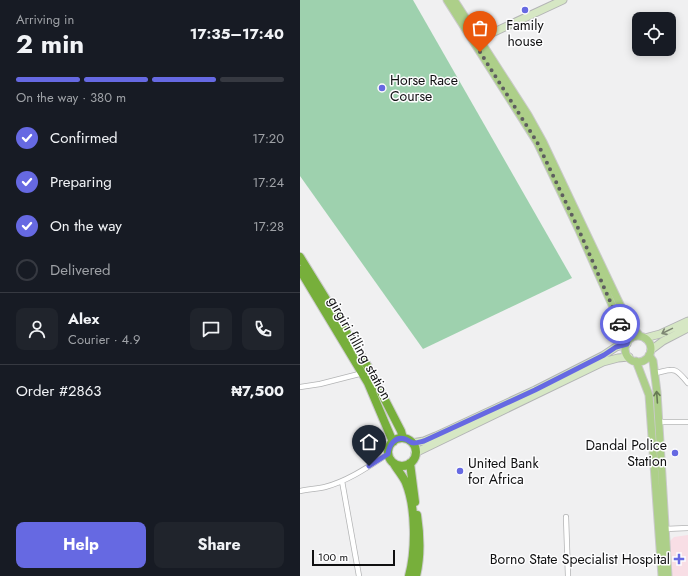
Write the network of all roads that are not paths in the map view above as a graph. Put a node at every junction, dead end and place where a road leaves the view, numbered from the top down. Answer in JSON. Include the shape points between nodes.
{"nodes":[{"id":1,"x":447,"y":0,"type":"edge"},
{"id":2,"x":454,"y":0,"type":"edge"},
{"id":3,"x":564,"y":0,"type":"edge"},
{"id":4,"x":555,"y":2,"type":"edge"},
{"id":5,"x":479,"y":39,"type":"junction"},
{"id":6,"x":300,"y":257,"type":"edge"},
{"id":7,"x":599,"y":268,"type":"junction"},
{"id":8,"x":301,"y":274,"type":"edge"},
{"id":9,"x":688,"y":321,"type":"edge"},
{"id":10,"x":688,"y":328,"type":"edge"},
{"id":11,"x":642,"y":337,"type":"junction"},
{"id":12,"x":628,"y":342,"type":"junction"},
{"id":13,"x":650,"y":352,"type":"junction"},
{"id":14,"x":632,"y":359,"type":"junction"},
{"id":15,"x":363,"y":373,"type":"junction"},
{"id":16,"x":654,"y":373,"type":"junction"},
{"id":17,"x":688,"y":383,"type":"edge"},
{"id":18,"x":300,"y":387,"type":"edge"},
{"id":19,"x":659,"y":422,"type":"junction"},
{"id":20,"x":688,"y":422,"type":"edge"},
{"id":21,"x":403,"y":438,"type":"junction"},
{"id":22,"x":393,"y":442,"type":"junction"},
{"id":23,"x":412,"y":443,"type":"junction"},
{"id":24,"x":415,"y":453,"type":"junction"},
{"id":25,"x":388,"y":454,"type":"junction"},
{"id":26,"x":410,"y":463,"type":"junction"},
{"id":27,"x":394,"y":464,"type":"junction"},
{"id":28,"x":342,"y":480,"type":"junction"},
{"id":29,"x":300,"y":491,"type":"edge"},
{"id":30,"x":566,"y":518,"type":"dead end"},
{"id":31,"x":688,"y":528,"type":"edge"},
{"id":32,"x":665,"y":529,"type":"junction"},
{"id":33,"x":360,"y":576,"type":"edge"},
{"id":34,"x":409,"y":576,"type":"edge"},
{"id":35,"x":416,"y":576,"type":"edge"},
{"id":36,"x":568,"y":576,"type":"edge"},
{"id":37,"x":662,"y":576,"type":"edge"},
{"id":38,"x":668,"y":576,"type":"edge"}],
"edges":[{"from":1,"to":7,"type":"main road","via":[[537,142]]},
{"from":2,"to":5,"type":"main road"},
{"from":3,"to":4,"type":"main road"},
{"from":4,"to":5,"type":"main road"},
{"from":5,"to":7,"type":"main road","via":[[543,142]]},
{"from":6,"to":21,"type":"highway","via":[[375,380]]},
{"from":7,"to":11,"type":"main road","via":[[626,318]]},
{"from":7,"to":12,"type":"main road"},
{"from":8,"to":15,"type":"highway","name":"girgiri filling station"},
{"from":9,"to":11,"type":"main road","one_way":true,"via":[[660,334]]},
{"from":10,"to":13,"type":"main road","via":[[663,341]]},
{"from":11,"to":12,"type":"main road","via":[[632,338]]},
{"from":11,"to":13,"type":"main road","via":[[651,345]]},
{"from":12,"to":14,"type":"main road","via":[[627,353]]},
{"from":12,"to":23,"type":"main road","via":[[535,390],[436,436]]},
{"from":13,"to":14,"type":"main road","via":[[644,360]]},
{"from":13,"to":16,"type":"main road"},
{"from":14,"to":24,"type":"main road","via":[[610,360],[599,364]]},
{"from":14,"to":37,"type":"main road","via":[[650,395]]},
{"from":15,"to":18,"type":"street"},
{"from":15,"to":22,"type":"highway","name":"girgiri filling station"},
{"from":16,"to":17,"type":"street","via":[[674,369]]},
{"from":19,"to":16,"type":"main road","one_way":true},
{"from":19,"to":20,"type":"street"},
{"from":19,"to":32,"type":"main road"},
{"from":21,"to":22,"type":"highway"},
{"from":21,"to":23,"type":"highway"},
{"from":22,"to":25,"type":"highway"},
{"from":23,"to":24,"type":"highway"},
{"from":24,"to":26,"type":"highway"},
{"from":25,"to":27,"type":"highway"},
{"from":25,"to":28,"type":"street","via":[[359,473]]},
{"from":26,"to":27,"type":"highway","via":[[402,466]]},
{"from":26,"to":35,"type":"highway","via":[[419,533]]},
{"from":27,"to":34,"type":"highway","via":[[406,484],[411,508],[413,554]]},
{"from":28,"to":29,"type":"street"},
{"from":28,"to":33,"type":"street"},
{"from":30,"to":36,"type":"street"},
{"from":31,"to":32,"type":"street"},
{"from":32,"to":38,"type":"main road"}]}
